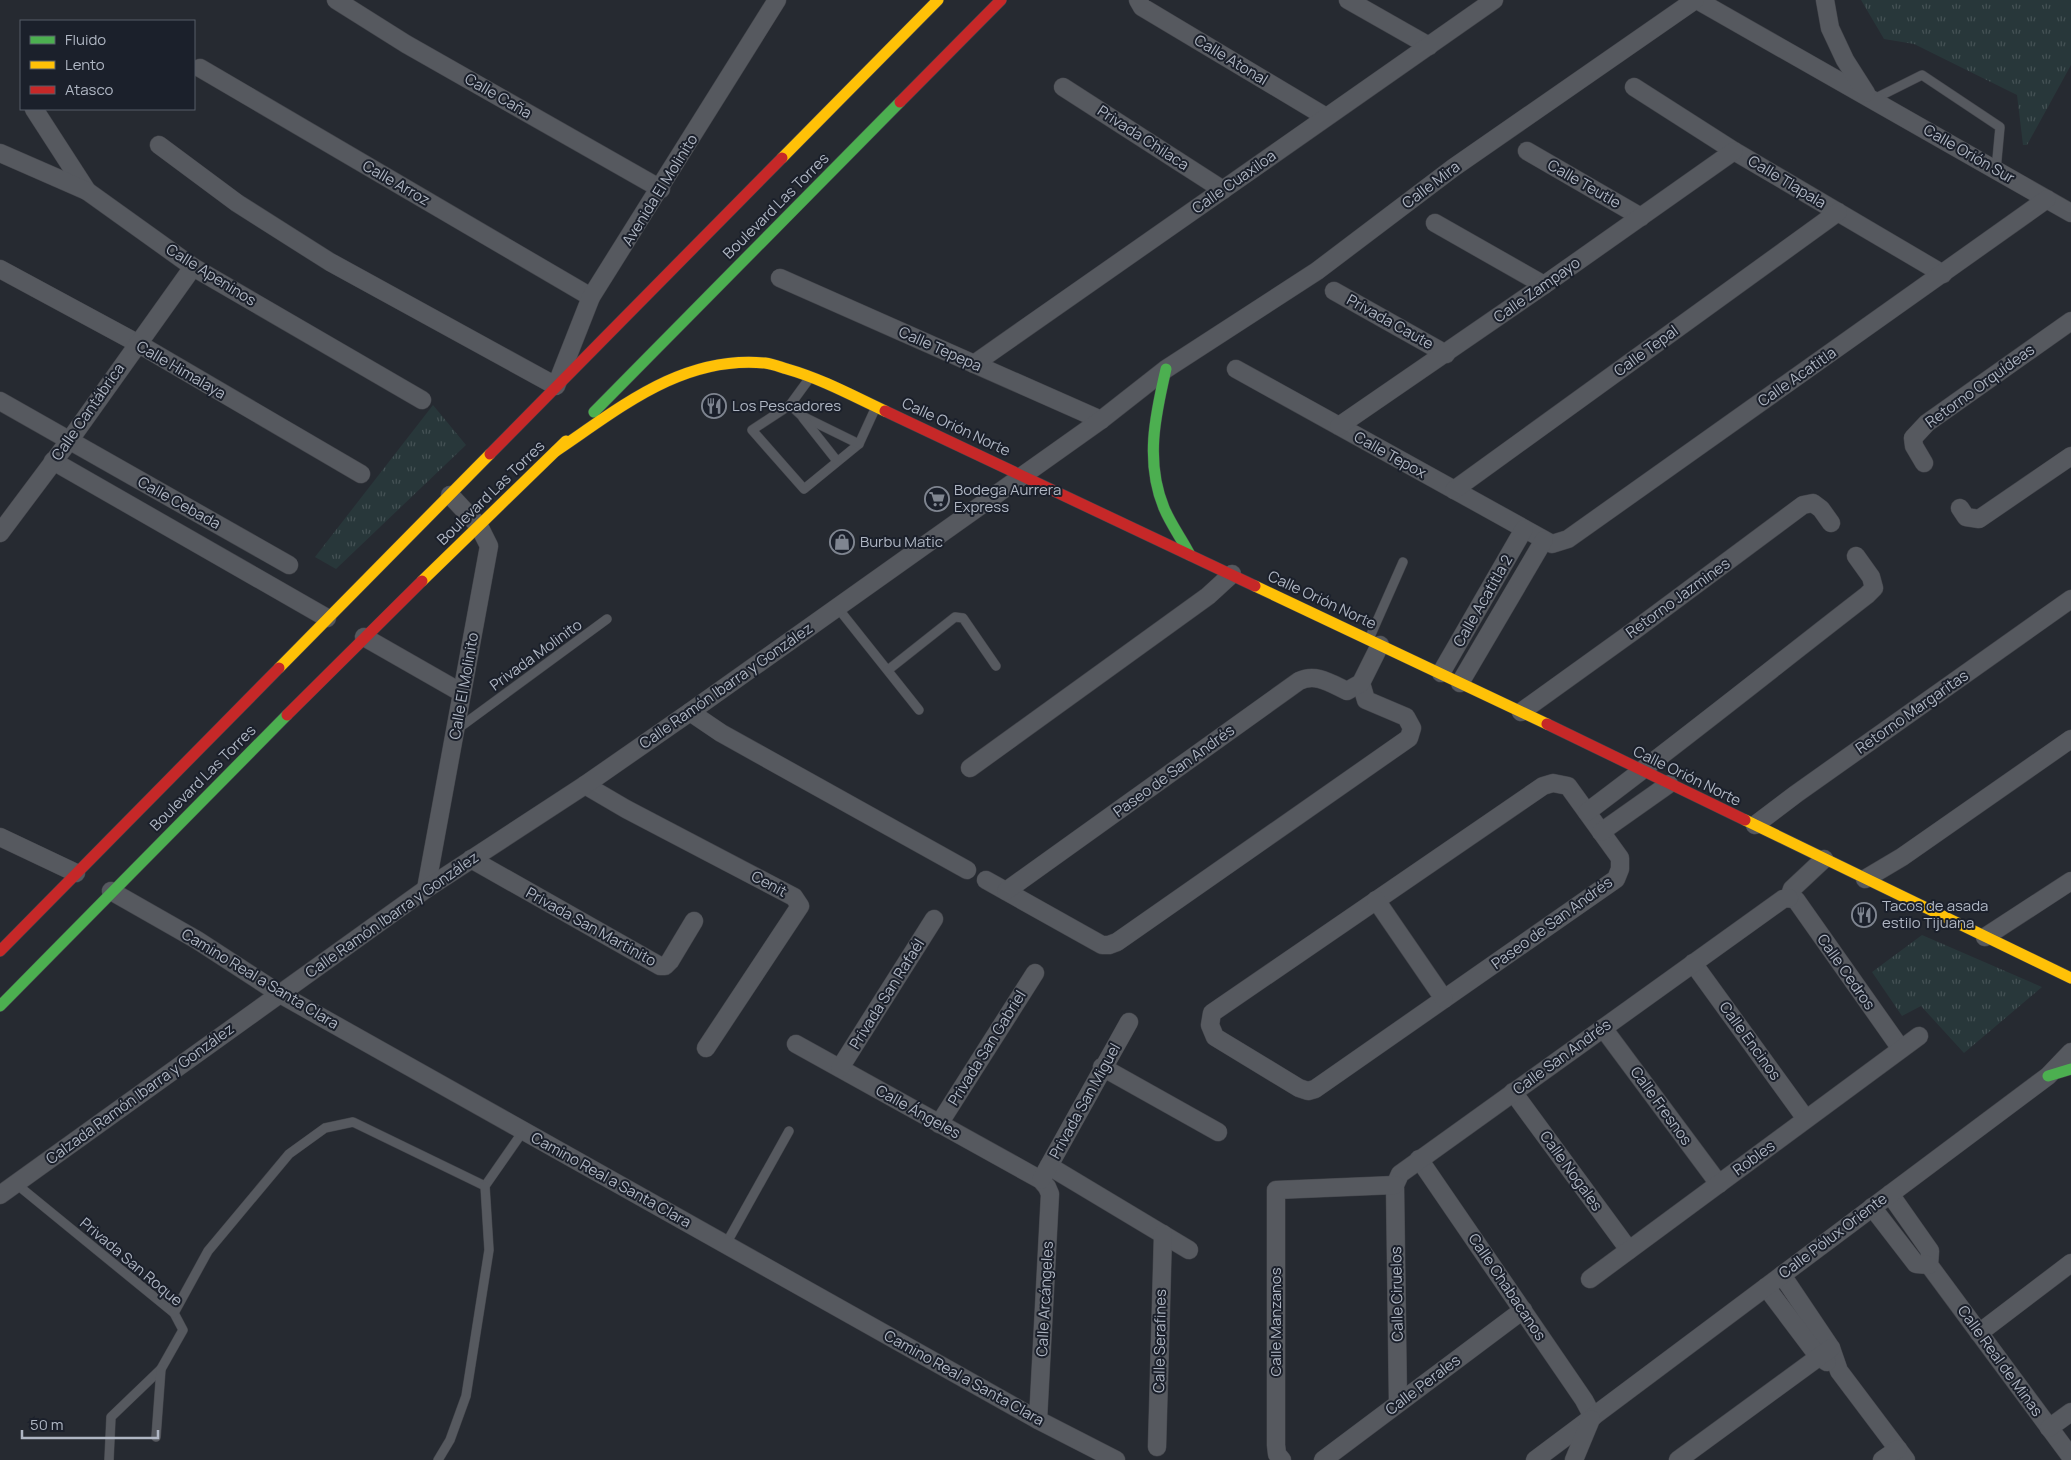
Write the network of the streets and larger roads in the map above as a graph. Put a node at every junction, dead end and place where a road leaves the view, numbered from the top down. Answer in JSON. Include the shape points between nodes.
{"nodes":[{"id":1,"x":336,"y":0,"type":"edge"},
{"id":2,"x":776,"y":0,"type":"edge"},
{"id":3,"x":938,"y":0,"type":"edge"},
{"id":4,"x":1001,"y":0,"type":"edge"},
{"id":5,"x":1138,"y":0,"type":"edge"},
{"id":6,"x":1348,"y":0,"type":"edge"},
{"id":7,"x":1494,"y":0,"type":"edge"},
{"id":8,"x":1696,"y":0,"type":"edge"},
{"id":9,"x":1825,"y":0,"type":"edge"},
{"id":10,"x":1429,"y":46,"type":"junction"},
{"id":11,"x":200,"y":68,"type":"dead end"},
{"id":12,"x":1634,"y":86,"type":"dead end"},
{"id":13,"x":1063,"y":87,"type":"dead end"},
{"id":14,"x":1871,"y":98,"type":"junction"},
{"id":15,"x":35,"y":110,"type":"edge"},
{"id":16,"x":1326,"y":118,"type":"junction"},
{"id":17,"x":159,"y":145,"type":"dead end"},
{"id":18,"x":1527,"y":151,"type":"dead end"},
{"id":19,"x":1734,"y":151,"type":"junction"},
{"id":20,"x":0,"y":154,"type":"edge"},
{"id":21,"x":661,"y":188,"type":"junction"},
{"id":22,"x":1223,"y":190,"type":"junction"},
{"id":23,"x":87,"y":191,"type":"junction"},
{"id":24,"x":2047,"y":199,"type":"junction"},
{"id":25,"x":1838,"y":212,"type":"junction"},
{"id":26,"x":2071,"y":213,"type":"edge"},
{"id":27,"x":1641,"y":216,"type":"junction"},
{"id":28,"x":1435,"y":223,"type":"dead end"},
{"id":29,"x":193,"y":267,"type":"junction"},
{"id":30,"x":0,"y":269,"type":"edge"},
{"id":31,"x":1943,"y":274,"type":"junction"},
{"id":32,"x":780,"y":278,"type":"dead end"},
{"id":33,"x":1544,"y":285,"type":"junction"},
{"id":34,"x":1334,"y":291,"type":"dead end"},
{"id":35,"x":591,"y":298,"type":"junction"},
{"id":36,"x":2071,"y":321,"type":"edge"},
{"id":37,"x":136,"y":344,"type":"junction"},
{"id":38,"x":1446,"y":354,"type":"junction"},
{"id":39,"x":974,"y":364,"type":"junction"},
{"id":40,"x":1166,"y":369,"type":"junction"},
{"id":41,"x":1236,"y":370,"type":"dead end"},
{"id":42,"x":556,"y":386,"type":"junction"},
{"id":43,"x":422,"y":400,"type":"dead end"},
{"id":44,"x":0,"y":401,"type":"edge"},
{"id":45,"x":1101,"y":420,"type":"junction"},
{"id":46,"x":1339,"y":426,"type":"junction"},
{"id":47,"x":69,"y":441,"type":"junction"},
{"id":48,"x":556,"y":451,"type":"junction"},
{"id":49,"x":2071,"y":456,"type":"edge"},
{"id":50,"x":53,"y":461,"type":"junction"},
{"id":51,"x":1924,"y":463,"type":"dead end"},
{"id":52,"x":361,"y":474,"type":"dead end"},
{"id":53,"x":1022,"y":475,"type":"junction"},
{"id":54,"x":1454,"y":490,"type":"junction"},
{"id":55,"x":450,"y":495,"type":"junction"},
{"id":56,"x":1960,"y":508,"type":"dead end"},
{"id":57,"x":1831,"y":523,"type":"dead end"},
{"id":58,"x":479,"y":526,"type":"junction"},
{"id":59,"x":1524,"y":529,"type":"junction"},
{"id":60,"x":1,"y":530,"type":"edge"},
{"id":61,"x":1544,"y":540,"type":"junction"},
{"id":62,"x":1190,"y":555,"type":"junction"},
{"id":63,"x":1856,"y":556,"type":"dead end"},
{"id":64,"x":289,"y":565,"type":"dead end"},
{"id":65,"x":1232,"y":574,"type":"junction"},
{"id":66,"x":2071,"y":599,"type":"edge"},
{"id":67,"x":327,"y":618,"type":"junction"},
{"id":68,"x":364,"y":637,"type":"junction"},
{"id":69,"x":1375,"y":642,"type":"junction"},
{"id":70,"x":1441,"y":673,"type":"junction"},
{"id":71,"x":1460,"y":683,"type":"junction"},
{"id":72,"x":1358,"y":691,"type":"junction"},
{"id":73,"x":462,"y":693,"type":"junction"},
{"id":74,"x":690,"y":712,"type":"junction"},
{"id":75,"x":1522,"y":712,"type":"junction"},
{"id":76,"x":2071,"y":739,"type":"edge"},
{"id":77,"x":970,"y":768,"type":"dead end"},
{"id":78,"x":1643,"y":771,"type":"junction"},
{"id":79,"x":1669,"y":784,"type":"junction"},
{"id":80,"x":585,"y":785,"type":"junction"},
{"id":81,"x":1587,"y":812,"type":"junction"},
{"id":82,"x":1755,"y":826,"type":"junction"},
{"id":83,"x":1601,"y":832,"type":"junction"},
{"id":84,"x":0,"y":837,"type":"edge"},
{"id":85,"x":471,"y":859,"type":"junction"},
{"id":86,"x":1829,"y":862,"type":"junction"},
{"id":87,"x":967,"y":870,"type":"dead end"},
{"id":88,"x":76,"y":873,"type":"junction"},
{"id":89,"x":1865,"y":879,"type":"junction"},
{"id":90,"x":986,"y":880,"type":"dead end"},
{"id":91,"x":2071,"y":881,"type":"edge"},
{"id":92,"x":426,"y":889,"type":"junction"},
{"id":93,"x":111,"y":891,"type":"junction"},
{"id":94,"x":1006,"y":892,"type":"junction"},
{"id":95,"x":1792,"y":899,"type":"junction"},
{"id":96,"x":1376,"y":900,"type":"junction"},
{"id":97,"x":934,"y":919,"type":"dead end"},
{"id":98,"x":694,"y":921,"type":"dead end"},
{"id":99,"x":1985,"y":937,"type":"junction"},
{"id":100,"x":0,"y":951,"type":"edge"},
{"id":101,"x":1693,"y":963,"type":"junction"},
{"id":102,"x":1035,"y":973,"type":"dead end"},
{"id":103,"x":2071,"y":978,"type":"edge"},
{"id":104,"x":280,"y":994,"type":"junction"},
{"id":105,"x":1444,"y":999,"type":"junction"},
{"id":106,"x":0,"y":1006,"type":"edge"},
{"id":107,"x":1129,"y":1022,"type":"dead end"},
{"id":108,"x":1603,"y":1028,"type":"junction"},
{"id":109,"x":1919,"y":1036,"type":"dead end"},
{"id":110,"x":796,"y":1044,"type":"dead end"},
{"id":111,"x":706,"y":1048,"type":"dead end"},
{"id":112,"x":1901,"y":1049,"type":"junction"},
{"id":113,"x":2071,"y":1052,"type":"edge"},
{"id":114,"x":1102,"y":1067,"type":"junction"},
{"id":115,"x":840,"y":1068,"type":"junction"},
{"id":116,"x":2071,"y":1069,"type":"edge"},
{"id":117,"x":2048,"y":1076,"type":"junction"},
{"id":118,"x":1513,"y":1092,"type":"junction"},
{"id":119,"x":1806,"y":1119,"type":"junction"},
{"id":120,"x":939,"y":1124,"type":"junction"},
{"id":121,"x":1218,"y":1132,"type":"dead end"},
{"id":122,"x":1419,"y":1159,"type":"junction"},
{"id":123,"x":1045,"y":1173,"type":"junction"},
{"id":124,"x":1718,"y":1184,"type":"junction"},
{"id":125,"x":1395,"y":1185,"type":"junction"},
{"id":126,"x":1890,"y":1194,"type":"junction"},
{"id":127,"x":0,"y":1195,"type":"edge"},
{"id":128,"x":1872,"y":1207,"type":"junction"},
{"id":129,"x":1162,"y":1234,"type":"junction"},
{"id":130,"x":1189,"y":1250,"type":"dead end"},
{"id":131,"x":1629,"y":1250,"type":"junction"},
{"id":132,"x":2071,"y":1263,"type":"edge"},
{"id":133,"x":1929,"y":1265,"type":"junction"},
{"id":134,"x":1782,"y":1275,"type":"junction"},
{"id":135,"x":1590,"y":1279,"type":"dead end"},
{"id":136,"x":1766,"y":1287,"type":"junction"},
{"id":137,"x":1523,"y":1310,"type":"junction"},
{"id":138,"x":1979,"y":1333,"type":"junction"},
{"id":139,"x":1825,"y":1352,"type":"junction"},
{"id":140,"x":1398,"y":1403,"type":"junction"},
{"id":141,"x":2071,"y":1412,"type":"edge"},
{"id":142,"x":1593,"y":1417,"type":"junction"},
{"id":143,"x":1038,"y":1420,"type":"junction"},
{"id":144,"x":2049,"y":1428,"type":"junction"},
{"id":145,"x":1157,"y":1447,"type":"dead end"},
{"id":146,"x":1902,"y":1454,"type":"edge"},
{"id":147,"x":1279,"y":1457,"type":"edge"},
{"id":148,"x":2071,"y":1458,"type":"edge"},
{"id":149,"x":1116,"y":1460,"type":"edge"},
{"id":150,"x":1323,"y":1460,"type":"edge"},
{"id":151,"x":1535,"y":1460,"type":"edge"},
{"id":152,"x":1574,"y":1460,"type":"edge"},
{"id":153,"x":1678,"y":1460,"type":"edge"},
{"id":154,"x":1882,"y":1460,"type":"edge"}],
"edges":[{"from":1,"to":21,"type":"street","name":"Calle Caña","via":[[406,44]]},
{"from":2,"to":21,"type":"street","name":"Avenida El Molinito"},
{"from":3,"to":42,"type":"main road","name":"Boulevard Las Torres"},
{"from":4,"to":48,"type":"main road","name":"Boulevard Las Torres"},
{"from":5,"to":16,"type":"street","name":"Calle Atonal","via":[[1142,6]]},
{"from":6,"to":10,"type":"street"},
{"from":7,"to":10,"type":"street","name":"Calle Cuaxiloa"},
{"from":8,"to":14,"type":"street","name":"Calle Orión Sur"},
{"from":8,"to":40,"type":"street","name":"Calle Mira","via":[[1453,168],[1317,271]]},
{"from":9,"to":14,"type":"street","name":"Calle Orión Sur","via":[[1830,28],[1845,60]]},
{"from":10,"to":16,"type":"street","name":"Calle Cuaxiloa"},
{"from":11,"to":35,"type":"street","name":"Calle Arroz"},
{"from":12,"to":19,"type":"street","name":"Calle Tlapala"},
{"from":13,"to":22,"type":"street","name":"Privada Chilaca"},
{"from":14,"to":24,"type":"street","name":"Calle Orión Sur"},
{"from":15,"to":23,"type":"street"},
{"from":16,"to":22,"type":"street","name":"Calle Cuaxiloa"},
{"from":17,"to":42,"type":"street","via":[[237,202],[330,262]]},
{"from":18,"to":27,"type":"street","name":"Calle Teutle"},
{"from":19,"to":25,"type":"street","name":"Calle Tlapala"},
{"from":19,"to":27,"type":"street","name":"Calle Zampayo"},
{"from":20,"to":23,"type":"street","name":"Calle Apeninos"},
{"from":21,"to":35,"type":"street","name":"Avenida El Molinito"},
{"from":22,"to":39,"type":"street","name":"Calle Cuaxiloa"},
{"from":23,"to":29,"type":"street","name":"Calle Apeninos"},
{"from":24,"to":26,"type":"street","name":"Calle Orión Sur"},
{"from":24,"to":31,"type":"street","name":"Calle Acatitla"},
{"from":25,"to":31,"type":"street","name":"Calle Tlapala"},
{"from":25,"to":54,"type":"street","name":"Calle Tepal"},
{"from":27,"to":33,"type":"street","name":"Calle Zampayo"},
{"from":28,"to":33,"type":"street"},
{"from":29,"to":37,"type":"street","name":"Calle Cantábrica"},
{"from":29,"to":43,"type":"street","name":"Calle Apeninos"},
{"from":30,"to":37,"type":"street","name":"Calle Himalaya"},
{"from":31,"to":61,"type":"street","name":"Calle Acatitla","via":[[1568,540],[1552,544]]},
{"from":32,"to":39,"type":"street","name":"Calle Tepepa"},
{"from":33,"to":38,"type":"street","name":"Calle Zampayo"},
{"from":34,"to":38,"type":"street","name":"Privada Caute"},
{"from":35,"to":42,"type":"street","name":"Avenida El Molinito"},
{"from":36,"to":51,"type":"street","name":"Retorno Orquídeas","via":[[1927,423],[1914,438],[1914,446]]},
{"from":37,"to":47,"type":"street","name":"Calle Cantábrica"},
{"from":37,"to":52,"type":"street","name":"Calle Himalaya"},
{"from":38,"to":46,"type":"street","name":"Calle Zampayo"},
{"from":39,"to":45,"type":"street","name":"Calle Tepepa"},
{"from":40,"to":45,"type":"street","name":"Calle Ramón Ibarra y González"},
{"from":40,"to":62,"type":"main road","via":[[1154,418],[1152,463],[1164,508]]},
{"from":41,"to":46,"type":"street","name":"Calle Tepox"},
{"from":42,"to":55,"type":"main road","name":"Boulevard Las Torres"},
{"from":44,"to":47,"type":"street","name":"Calle Cebada"},
{"from":45,"to":53,"type":"street","name":"Calle Ramón Ibarra y González"},
{"from":46,"to":54,"type":"street","name":"Calle Tepox"},
{"from":47,"to":50,"type":"street","name":"Calle Cantábrica"},
{"from":47,"to":64,"type":"street","name":"Calle Cebada"},
{"from":48,"to":53,"type":"main road","name":"Calle Orión Norte","via":[[648,389],[681,374],[719,364],[766,363],[811,376]]},
{"from":48,"to":58,"type":"main road","name":"Boulevard Las Torres"},
{"from":49,"to":56,"type":"street","via":[[1979,519],[1966,517]]},
{"from":50,"to":60,"type":"street","name":"Calle Cantábrica"},
{"from":50,"to":67,"type":"street"},
{"from":53,"to":62,"type":"main road","name":"Calle Orión Norte"},
{"from":53,"to":74,"type":"street","name":"Calle Ramón Ibarra y González"},
{"from":54,"to":59,"type":"street","name":"Calle Tepox"},
{"from":55,"to":58,"type":"street","name":"Calle El Molinito"},
{"from":55,"to":67,"type":"main road","name":"Boulevard Las Torres"},
{"from":57,"to":75,"type":"street","name":"Retorno Jazmines","via":[[1813,503],[1803,506]]},
{"from":58,"to":68,"type":"main road","name":"Boulevard Las Torres"},
{"from":58,"to":73,"type":"street","name":"Calle El Molinito","via":[[489,546]]},
{"from":59,"to":61,"type":"street","name":"Calle Tepox"},
{"from":59,"to":70,"type":"street","name":"Calle Acatitla 2"},
{"from":61,"to":71,"type":"street","name":"Calle Acatitla 2"},
{"from":62,"to":65,"type":"main road","name":"Calle Orión Norte"},
{"from":63,"to":78,"type":"street","via":[[1871,577],[1874,588]]},
{"from":65,"to":69,"type":"main road","name":"Calle Orión Norte"},
{"from":65,"to":77,"type":"street","via":[[1208,596]]},
{"from":66,"to":82,"type":"street","name":"Retorno Margaritas"},
{"from":67,"to":88,"type":"main road","name":"Boulevard Las Torres"},
{"from":68,"to":73,"type":"street"},
{"from":68,"to":93,"type":"main road","name":"Boulevard Las Torres"},
{"from":69,"to":70,"type":"main road","name":"Calle Orión Norte"},
{"from":69,"to":72,"type":"street"},
{"from":70,"to":71,"type":"main road","name":"Calle Orión Norte"},
{"from":71,"to":75,"type":"main road","name":"Calle Orión Norte"},
{"from":72,"to":94,"type":"street","name":"Paseo de San Andrés","via":[[1319,678],[1308,677],[1299,681]]},
{"from":72,"to":94,"type":"street","name":"Paseo de San Andrés","via":[[1406,718],[1412,728],[1409,738],[1117,942],[1102,944]]},
{"from":73,"to":92,"type":"street","name":"Calle El Molinito"},
{"from":74,"to":80,"type":"street","name":"Calle Ramón Ibarra y González"},
{"from":74,"to":87,"type":"street","via":[[721,733]]},
{"from":75,"to":78,"type":"main road","name":"Calle Orión Norte"},
{"from":76,"to":89,"type":"street","via":[[1902,857]]},
{"from":78,"to":79,"type":"main road","name":"Calle Orión Norte"},
{"from":78,"to":81,"type":"street"},
{"from":79,"to":82,"type":"main road","name":"Calle Orión Norte"},
{"from":79,"to":83,"type":"street"},
{"from":80,"to":85,"type":"street","name":"Calle Ramón Ibarra y González"},
{"from":80,"to":111,"type":"street","name":"Cenit","via":[[794,897],[800,906]]},
{"from":81,"to":83,"type":"street","name":"Paseo de San Andrés"},
{"from":81,"to":96,"type":"street","name":"Paseo de San Andrés","via":[[1568,786],[1554,783],[1543,786]]},
{"from":82,"to":86,"type":"main road","name":"Calle Orión Norte"},
{"from":83,"to":105,"type":"street","name":"Paseo de San Andrés","via":[[1620,858],[1616,879]]},
{"from":84,"to":88,"type":"street"},
{"from":85,"to":92,"type":"street","name":"Calle Ramón Ibarra y González"},
{"from":85,"to":98,"type":"street","name":"Privada San Martinito","via":[[660,966],[670,961]]},
{"from":86,"to":89,"type":"main road","name":"Calle Orión Norte"},
{"from":86,"to":95,"type":"street","name":"Calle San Andrés","via":[[1792,889]]},
{"from":88,"to":100,"type":"main road","name":"Boulevard Las Torres"},
{"from":89,"to":99,"type":"main road","name":"Calle Orión Norte"},
{"from":90,"to":94,"type":"street","name":"Paseo de San Andrés"},
{"from":91,"to":99,"type":"street"},
{"from":92,"to":104,"type":"street","name":"Calle Ramón Ibarra y González"},
{"from":93,"to":104,"type":"street","name":"Camino Real a Santa Clara","via":[[197,940]]},
{"from":93,"to":106,"type":"main road","name":"Boulevard Las Torres"},
{"from":95,"to":101,"type":"street","name":"Calle San Andrés","via":[[1783,899]]},
{"from":95,"to":112,"type":"street","name":"Calle Cedros"},
{"from":96,"to":105,"type":"street"},
{"from":96,"to":105,"type":"street","name":"Paseo de San Andrés","via":[[1212,1013],[1210,1025],[1215,1037],[1308,1091]]},
{"from":97,"to":115,"type":"street","name":"Privada San Rafaél"},
{"from":99,"to":103,"type":"main road","name":"Calle Orión Norte"},
{"from":101,"to":108,"type":"street","name":"Calle San Andrés"},
{"from":101,"to":119,"type":"street","name":"Calle Encinos"},
{"from":102,"to":120,"type":"street","name":"Privada San Gabriel"},
{"from":104,"to":127,"type":"street","name":"Calzada Ramón Ibarra y González"},
{"from":104,"to":143,"type":"street","name":"Camino Real a Santa Clara"},
{"from":107,"to":114,"type":"street","name":"Privada San Miguel"},
{"from":108,"to":118,"type":"street","name":"Calle San Andrés"},
{"from":108,"to":124,"type":"street","name":"Calle Fresnos"},
{"from":109,"to":112,"type":"street","name":"Robles"},
{"from":110,"to":115,"type":"street","name":"Calle Ángeles"},
{"from":112,"to":119,"type":"street","name":"Robles"},
{"from":113,"to":117,"type":"street","name":"Calle Pólux Oriente"},
{"from":114,"to":121,"type":"street"},
{"from":114,"to":123,"type":"street","name":"Privada San Miguel"},
{"from":115,"to":120,"type":"street","name":"Calle Ángeles"},
{"from":116,"to":117,"type":"main road"},
{"from":117,"to":126,"type":"street","name":"Calle Pólux Oriente"},
{"from":118,"to":122,"type":"street","name":"Calle San Andrés"},
{"from":118,"to":131,"type":"street","name":"Calle Nogales"},
{"from":119,"to":124,"type":"street","name":"Robles"},
{"from":120,"to":123,"type":"street","name":"Calle Ángeles"},
{"from":122,"to":125,"type":"street","name":"Calle San Andrés","via":[[1400,1174]]},
{"from":122,"to":137,"type":"street","name":"Calle Chabacanos"},
{"from":123,"to":129,"type":"street","name":"Calle Ángeles"},
{"from":123,"to":143,"type":"street","name":"Calle Arcángeles","via":[[1050,1194]]},
{"from":124,"to":131,"type":"street","name":"Robles"},
{"from":125,"to":140,"type":"street","name":"Calle Ciruelos"},
{"from":125,"to":147,"type":"street","name":"Calle Manzanos","via":[[1276,1190]]},
{"from":126,"to":128,"type":"street","name":"Calle Pólux Oriente"},
{"from":126,"to":133,"type":"street","name":"Calle Real de Minas","via":[[1930,1251]]},
{"from":128,"to":133,"type":"street","name":"Calle Real de Minas","via":[[1916,1264]]},
{"from":128,"to":134,"type":"street","name":"Calle Pólux Oriente"},
{"from":129,"to":130,"type":"street","name":"Calle Ángeles"},
{"from":129,"to":145,"type":"street","name":"Calle Serafines"},
{"from":131,"to":135,"type":"street","name":"Robles"},
{"from":132,"to":138,"type":"street"},
{"from":133,"to":138,"type":"street","name":"Calle Real de Minas"},
{"from":134,"to":136,"type":"street","name":"Calle Pólux Oriente"},
{"from":134,"to":139,"type":"street"},
{"from":136,"to":139,"type":"street"},
{"from":136,"to":142,"type":"street","name":"Calle Pólux Oriente"},
{"from":137,"to":140,"type":"street","name":"Calle Perales"},
{"from":137,"to":142,"type":"street","name":"Calle Chabacanos"},
{"from":138,"to":144,"type":"street","name":"Calle Real de Minas"},
{"from":139,"to":146,"type":"street"},
{"from":139,"to":153,"type":"street"},
{"from":140,"to":150,"type":"street","name":"Calle Perales"},
{"from":141,"to":144,"type":"street"},
{"from":142,"to":151,"type":"street","name":"Calle Pólux Oriente"},
{"from":142,"to":152,"type":"street"},
{"from":143,"to":149,"type":"street","name":"Camino Real a Santa Clara"},
{"from":144,"to":148,"type":"street","name":"Calle Real de Minas"},
{"from":146,"to":154,"type":"street"}]}
